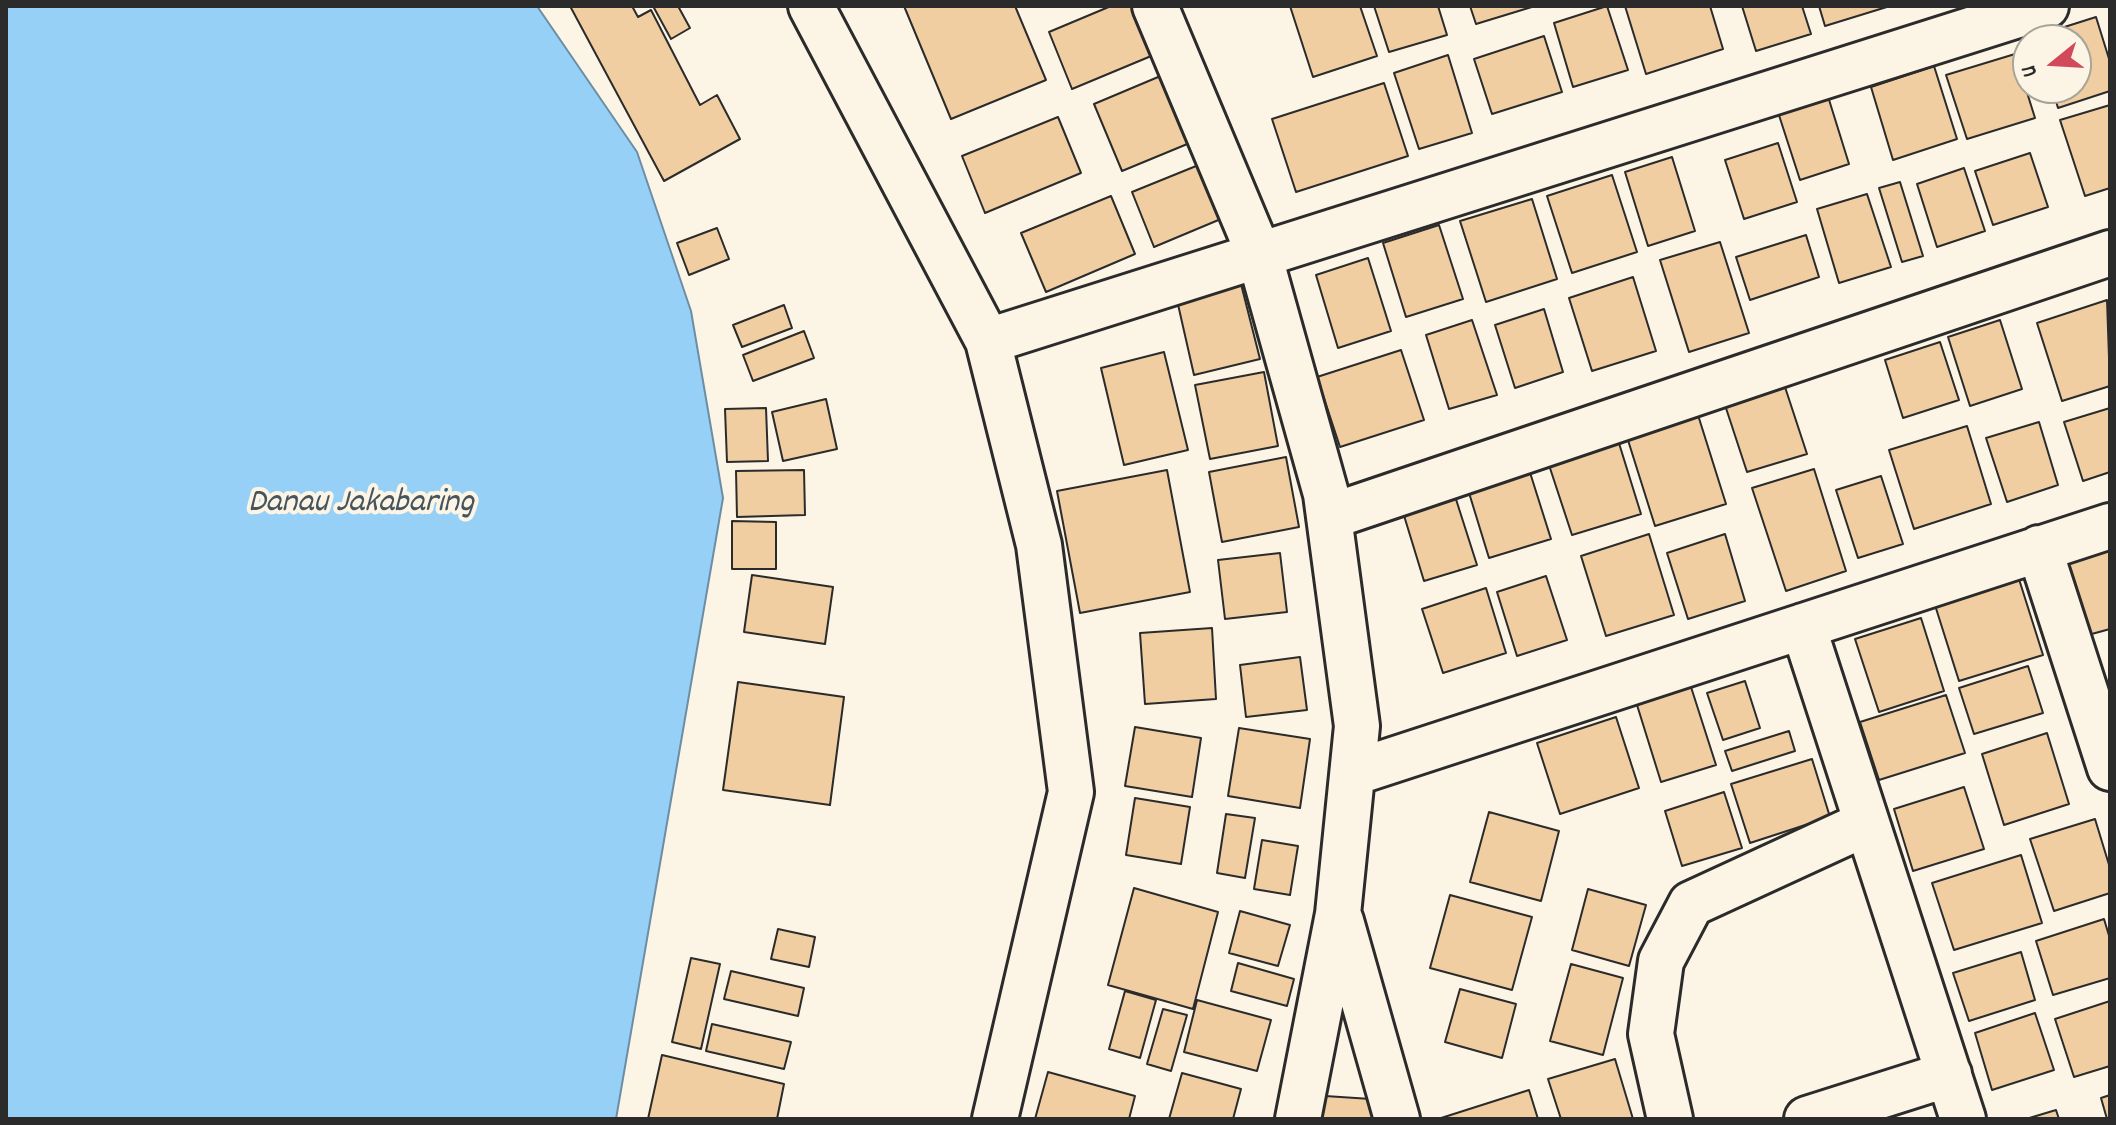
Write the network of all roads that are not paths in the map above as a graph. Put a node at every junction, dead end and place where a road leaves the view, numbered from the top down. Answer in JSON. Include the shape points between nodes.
{"nodes":[{"id":1,"x":811,"y":6,"type":"edge"},
{"id":2,"x":2046,"y":6,"type":"edge"},
{"id":3,"x":1165,"y":8,"type":"edge"},
{"id":4,"x":2110,"y":253,"type":"edge"},
{"id":5,"x":1259,"y":254,"type":"junction"},
{"id":6,"x":988,"y":341,"type":"junction"},
{"id":7,"x":1329,"y":517,"type":"junction"},
{"id":8,"x":2110,"y":526,"type":"edge"},
{"id":9,"x":2039,"y":548,"type":"junction"},
{"id":10,"x":1803,"y":626,"type":"junction"},
{"id":11,"x":2110,"y":768,"type":"edge"},
{"id":12,"x":1353,"y":773,"type":"junction"},
{"id":13,"x":1867,"y":823,"type":"junction"},
{"id":14,"x":1338,"y":914,"type":"junction"},
{"id":15,"x":1949,"y":1074,"type":"junction"},
{"id":16,"x":995,"y":1119,"type":"edge"},
{"id":17,"x":1298,"y":1119,"type":"edge"},
{"id":18,"x":1397,"y":1119,"type":"edge"},
{"id":19,"x":1670,"y":1119,"type":"edge"},
{"id":20,"x":1807,"y":1119,"type":"edge"},
{"id":21,"x":1963,"y":1119,"type":"edge"}],
"edges":[{"from":1,"to":6,"type":"street"},
{"from":2,"to":5,"type":"street"},
{"from":3,"to":5,"type":"street"},
{"from":4,"to":7,"type":"street"},
{"from":5,"to":6,"type":"street"},
{"from":5,"to":7,"type":"street"},
{"from":6,"to":16,"type":"street","via":[[1039,545],[1071,792]]},
{"from":7,"to":12,"type":"street","via":[[1357,726]]},
{"from":8,"to":9,"type":"street"},
{"from":9,"to":10,"type":"street"},
{"from":9,"to":11,"type":"street"},
{"from":10,"to":12,"type":"street"},
{"from":10,"to":13,"type":"street"},
{"from":12,"to":14,"type":"street"},
{"from":13,"to":15,"type":"street"},
{"from":13,"to":19,"type":"street","via":[[1691,904],[1661,961],[1651,1034]]},
{"from":14,"to":17,"type":"street"},
{"from":14,"to":18,"type":"street"},
{"from":15,"to":20,"type":"street"},
{"from":15,"to":21,"type":"street"}]}
